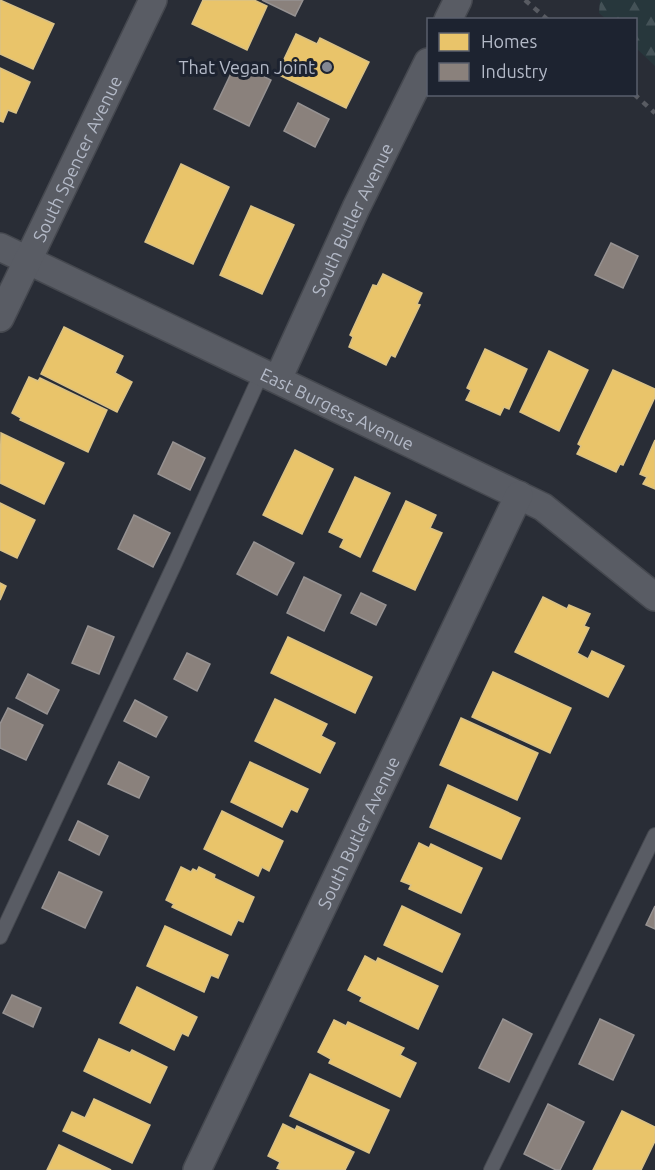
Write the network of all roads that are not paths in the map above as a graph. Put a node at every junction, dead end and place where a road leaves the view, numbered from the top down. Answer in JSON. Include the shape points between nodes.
{"nodes":[{"id":1,"x":153,"y":0,"type":"edge"},
{"id":2,"x":458,"y":0,"type":"edge"},
{"id":3,"x":449,"y":18,"type":"edge"},
{"id":4,"x":427,"y":66,"type":"edge"},
{"id":5,"x":0,"y":247,"type":"edge"},
{"id":6,"x":28,"y":261,"type":"junction"},
{"id":7,"x":0,"y":318,"type":"edge"},
{"id":8,"x":270,"y":376,"type":"junction"},
{"id":9,"x":519,"y":495,"type":"junction"},
{"id":10,"x":655,"y":597,"type":"edge"},
{"id":11,"x":655,"y":835,"type":"edge"},
{"id":12,"x":0,"y":937,"type":"edge"},
{"id":13,"x":197,"y":1170,"type":"edge"},
{"id":14,"x":491,"y":1170,"type":"edge"}],
"edges":[{"from":1,"to":6,"type":"street","name":"South Spencer Avenue"},
{"from":2,"to":3,"type":"street"},
{"from":4,"to":8,"type":"street","name":"South Butler Avenue"},
{"from":5,"to":6,"type":"street","name":"East Burgess Avenue"},
{"from":6,"to":7,"type":"street","name":"South Spencer Avenue"},
{"from":6,"to":8,"type":"street","name":"East Burgess Avenue"},
{"from":8,"to":9,"type":"street","name":"East Burgess Avenue"},
{"from":8,"to":12,"type":"lane","via":[[181,551]]},
{"from":9,"to":10,"type":"street","name":"East Burgess Avenue","via":[[554,515]]},
{"from":9,"to":13,"type":"street","name":"South Butler Avenue"},
{"from":11,"to":14,"type":"lane"}]}
